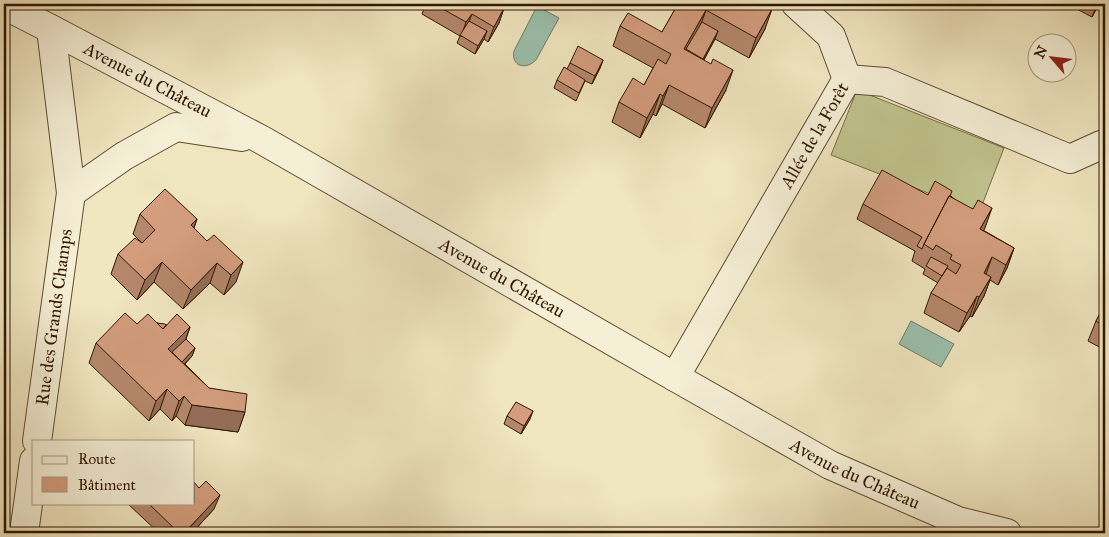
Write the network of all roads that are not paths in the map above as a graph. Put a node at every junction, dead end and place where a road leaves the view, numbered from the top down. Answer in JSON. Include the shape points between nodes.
{"nodes":[{"id":1,"x":796,"y":4,"type":"edge"},
{"id":2,"x":4,"y":5,"type":"edge"},
{"id":3,"x":51,"y":29,"type":"junction"},
{"id":4,"x":847,"y":79,"type":"junction"},
{"id":5,"x":262,"y":140,"type":"junction"},
{"id":6,"x":1100,"y":144,"type":"dead end"},
{"id":7,"x":70,"y":193,"type":"junction"},
{"id":8,"x":675,"y":377,"type":"junction"},
{"id":9,"x":36,"y":440,"type":"edge"},
{"id":10,"x":32,"y":469,"type":"edge"},
{"id":11,"x":17,"y":531,"type":"edge"},
{"id":12,"x":1007,"y":533,"type":"edge"}],
"edges":[{"from":1,"to":4,"type":"street","via":[[831,36]]},
{"from":2,"to":3,"type":"street","name":"Avenue du Château"},
{"from":3,"to":5,"type":"street","name":"Avenue du Château"},
{"from":3,"to":7,"type":"street","name":"Rue des Grands Champs"},
{"from":4,"to":6,"type":"street","name":"Allée de la Forêt","via":[[885,82],[1070,160]]},
{"from":4,"to":8,"type":"street","name":"Allée de la Forêt"},
{"from":5,"to":7,"type":"street","via":[[176,127],[124,156]]},
{"from":5,"to":8,"type":"street","name":"Avenue du Château"},
{"from":7,"to":9,"type":"street","name":"Rue des Grands Champs"},
{"from":8,"to":12,"type":"street","name":"Avenue du Château","via":[[830,465],[958,521]]},
{"from":10,"to":11,"type":"street"}]}
